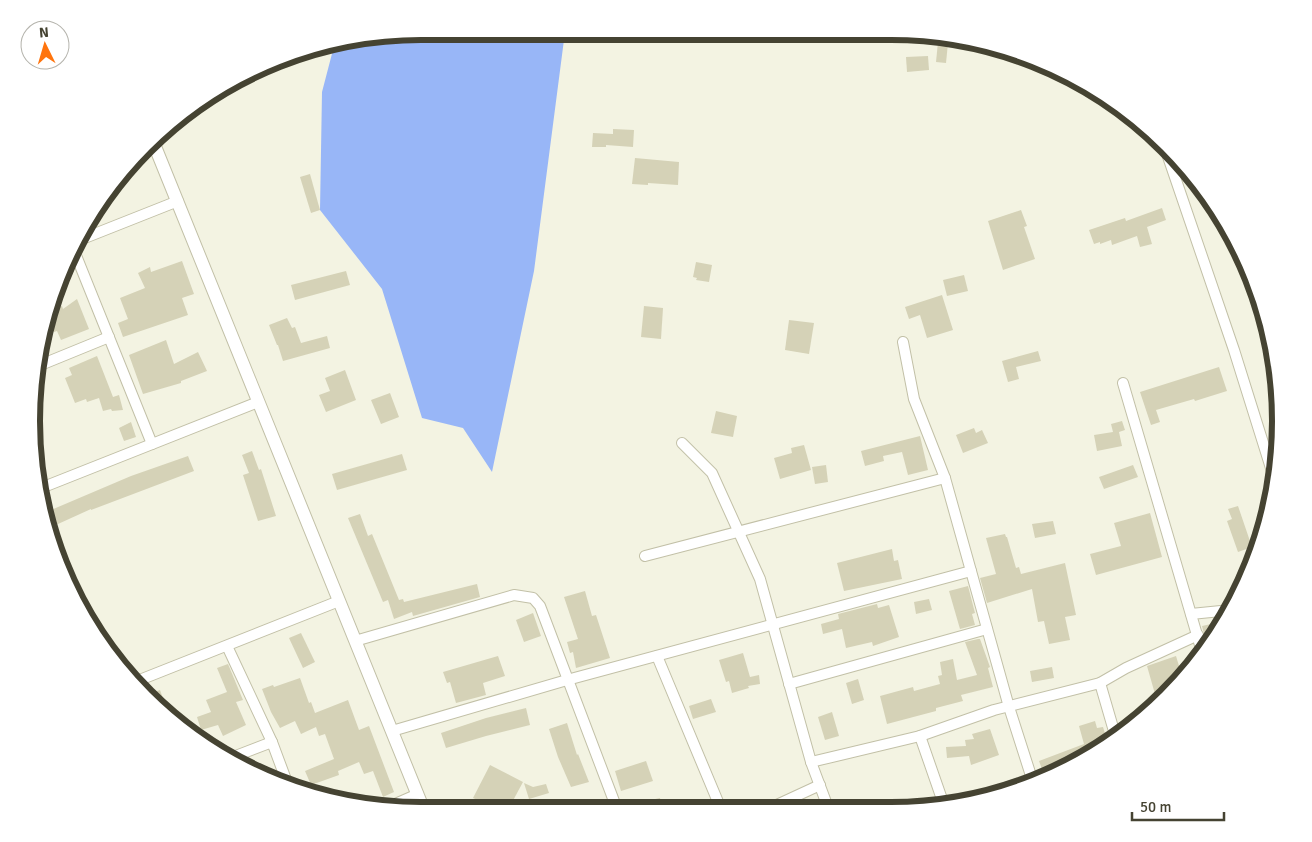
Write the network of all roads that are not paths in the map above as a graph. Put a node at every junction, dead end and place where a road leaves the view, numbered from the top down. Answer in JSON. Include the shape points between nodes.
{"nodes":[{"id":1,"x":156,"y":148,"type":"edge"},
{"id":2,"x":1170,"y":163,"type":"edge"},
{"id":3,"x":178,"y":201,"type":"junction"},
{"id":4,"x":87,"y":237,"type":"edge"},
{"id":5,"x":77,"y":257,"type":"edge"},
{"id":6,"x":109,"y":337,"type":"junction"},
{"id":7,"x":903,"y":342,"type":"dead end"},
{"id":8,"x":44,"y":363,"type":"edge"},
{"id":9,"x":1123,"y":383,"type":"dead end"},
{"id":10,"x":258,"y":402,"type":"junction"},
{"id":11,"x":682,"y":443,"type":"dead end"},
{"id":12,"x":152,"y":444,"type":"junction"},
{"id":13,"x":1270,"y":464,"type":"edge"},
{"id":14,"x":945,"y":478,"type":"junction"},
{"id":15,"x":46,"y":486,"type":"edge"},
{"id":16,"x":737,"y":532,"type":"junction"},
{"id":17,"x":645,"y":556,"type":"dead end"},
{"id":18,"x":971,"y":571,"type":"junction"},
{"id":19,"x":339,"y":601,"type":"junction"},
{"id":20,"x":1222,"y":611,"type":"edge"},
{"id":21,"x":1191,"y":614,"type":"junction"},
{"id":22,"x":772,"y":625,"type":"junction"},
{"id":23,"x":987,"y":629,"type":"junction"},
{"id":24,"x":1198,"y":635,"type":"junction"},
{"id":25,"x":355,"y":641,"type":"junction"},
{"id":26,"x":1200,"y":644,"type":"edge"},
{"id":27,"x":227,"y":646,"type":"junction"},
{"id":28,"x":657,"y":656,"type":"junction"},
{"id":29,"x":142,"y":679,"type":"edge"},
{"id":30,"x":567,"y":680,"type":"junction"},
{"id":31,"x":1100,"y":683,"type":"junction"},
{"id":32,"x":789,"y":684,"type":"junction"},
{"id":33,"x":1009,"y":707,"type":"junction"},
{"id":34,"x":1114,"y":730,"type":"edge"},
{"id":35,"x":392,"y":731,"type":"junction"},
{"id":36,"x":920,"y":736,"type":"junction"},
{"id":37,"x":272,"y":742,"type":"junction"},
{"id":38,"x":238,"y":755,"type":"edge"},
{"id":39,"x":811,"y":762,"type":"junction"},
{"id":40,"x":1031,"y":775,"type":"edge"},
{"id":41,"x":285,"y":777,"type":"edge"},
{"id":42,"x":820,"y":785,"type":"junction"},
{"id":43,"x":418,"y":794,"type":"junction"},
{"id":44,"x":942,"y":799,"type":"edge"},
{"id":45,"x":401,"y":801,"type":"edge"},
{"id":46,"x":421,"y":802,"type":"edge"},
{"id":47,"x":614,"y":802,"type":"edge"},
{"id":48,"x":718,"y":802,"type":"edge"},
{"id":49,"x":783,"y":802,"type":"edge"},
{"id":50,"x":826,"y":802,"type":"edge"}],
"edges":[{"from":1,"to":3,"type":"street"},
{"from":2,"to":13,"type":"street"},
{"from":3,"to":4,"type":"street"},
{"from":3,"to":10,"type":"street"},
{"from":5,"to":6,"type":"street"},
{"from":6,"to":8,"type":"street"},
{"from":6,"to":12,"type":"street"},
{"from":7,"to":14,"type":"street","via":[[914,399]]},
{"from":9,"to":21,"type":"street"},
{"from":10,"to":12,"type":"street"},
{"from":10,"to":19,"type":"street"},
{"from":11,"to":16,"type":"street","via":[[712,473]]},
{"from":12,"to":15,"type":"street"},
{"from":14,"to":16,"type":"street"},
{"from":14,"to":18,"type":"street"},
{"from":16,"to":17,"type":"street"},
{"from":16,"to":22,"type":"street","via":[[760,579]]},
{"from":18,"to":22,"type":"street"},
{"from":18,"to":23,"type":"street"},
{"from":19,"to":25,"type":"street"},
{"from":19,"to":27,"type":"street"},
{"from":20,"to":21,"type":"street"},
{"from":21,"to":24,"type":"street"},
{"from":22,"to":28,"type":"street"},
{"from":22,"to":32,"type":"street"},
{"from":23,"to":32,"type":"street"},
{"from":23,"to":33,"type":"street"},
{"from":24,"to":26,"type":"street"},
{"from":24,"to":31,"type":"street"},
{"from":25,"to":30,"type":"street","via":[[514,595],[523,596],[533,598],[540,606]]},
{"from":25,"to":35,"type":"street"},
{"from":27,"to":29,"type":"street"},
{"from":27,"to":37,"type":"street"},
{"from":28,"to":30,"type":"street"},
{"from":28,"to":48,"type":"street"},
{"from":30,"to":35,"type":"street"},
{"from":30,"to":47,"type":"street"},
{"from":31,"to":33,"type":"street"},
{"from":31,"to":34,"type":"street"},
{"from":32,"to":39,"type":"street"},
{"from":33,"to":36,"type":"street"},
{"from":33,"to":40,"type":"street"},
{"from":35,"to":43,"type":"street"},
{"from":36,"to":39,"type":"street"},
{"from":36,"to":44,"type":"street"},
{"from":37,"to":38,"type":"street"},
{"from":37,"to":41,"type":"street"},
{"from":39,"to":42,"type":"street"},
{"from":42,"to":49,"type":"street"},
{"from":42,"to":50,"type":"street"},
{"from":43,"to":45,"type":"street"},
{"from":43,"to":46,"type":"street"}]}
